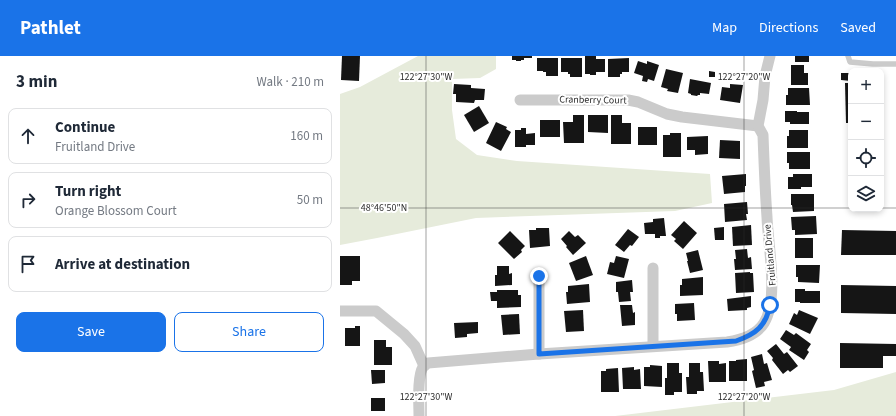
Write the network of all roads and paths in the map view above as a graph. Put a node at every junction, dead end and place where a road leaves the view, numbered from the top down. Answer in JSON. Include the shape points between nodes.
{"nodes":[{"id":1,"x":770,"y":56,"type":"edge"},
{"id":2,"x":848,"y":56,"type":"edge"},
{"id":3,"x":896,"y":64,"type":"edge"},
{"id":4,"x":520,"y":100,"type":"dead end"},
{"id":5,"x":758,"y":126,"type":"junction"},
{"id":6,"x":653,"y":268,"type":"dead end"},
{"id":7,"x":539,"y":276,"type":"dead end"},
{"id":8,"x":340,"y":311,"type":"edge"},
{"id":9,"x":653,"y":346,"type":"junction"},
{"id":10,"x":539,"y":354,"type":"junction"},
{"id":11,"x":424,"y":366,"type":"junction"},
{"id":12,"x":419,"y":416,"type":"edge"}],
"edges":[{"from":1,"to":5,"type":"street","name":"Fruitland Drive"},
{"from":2,"to":3,"type":"lane","via":[[850,62]]},
{"from":4,"to":5,"type":"street","name":"Cranberry Court","via":[[628,100],[667,114]]},
{"from":5,"to":9,"type":"street","name":"Fruitland Drive","via":[[763,135],[772,291],[764,324],[756,332],[736,341]]},
{"from":6,"to":9,"type":"street"},
{"from":7,"to":10,"type":"street"},
{"from":8,"to":11,"type":"street","via":[[376,311],[415,346]]},
{"from":9,"to":10,"type":"street","name":"Fruitland Drive"},
{"from":10,"to":11,"type":"street","name":"Fruitland Drive","via":[[432,362]]},
{"from":11,"to":12,"type":"street","via":[[419,383]]}]}
